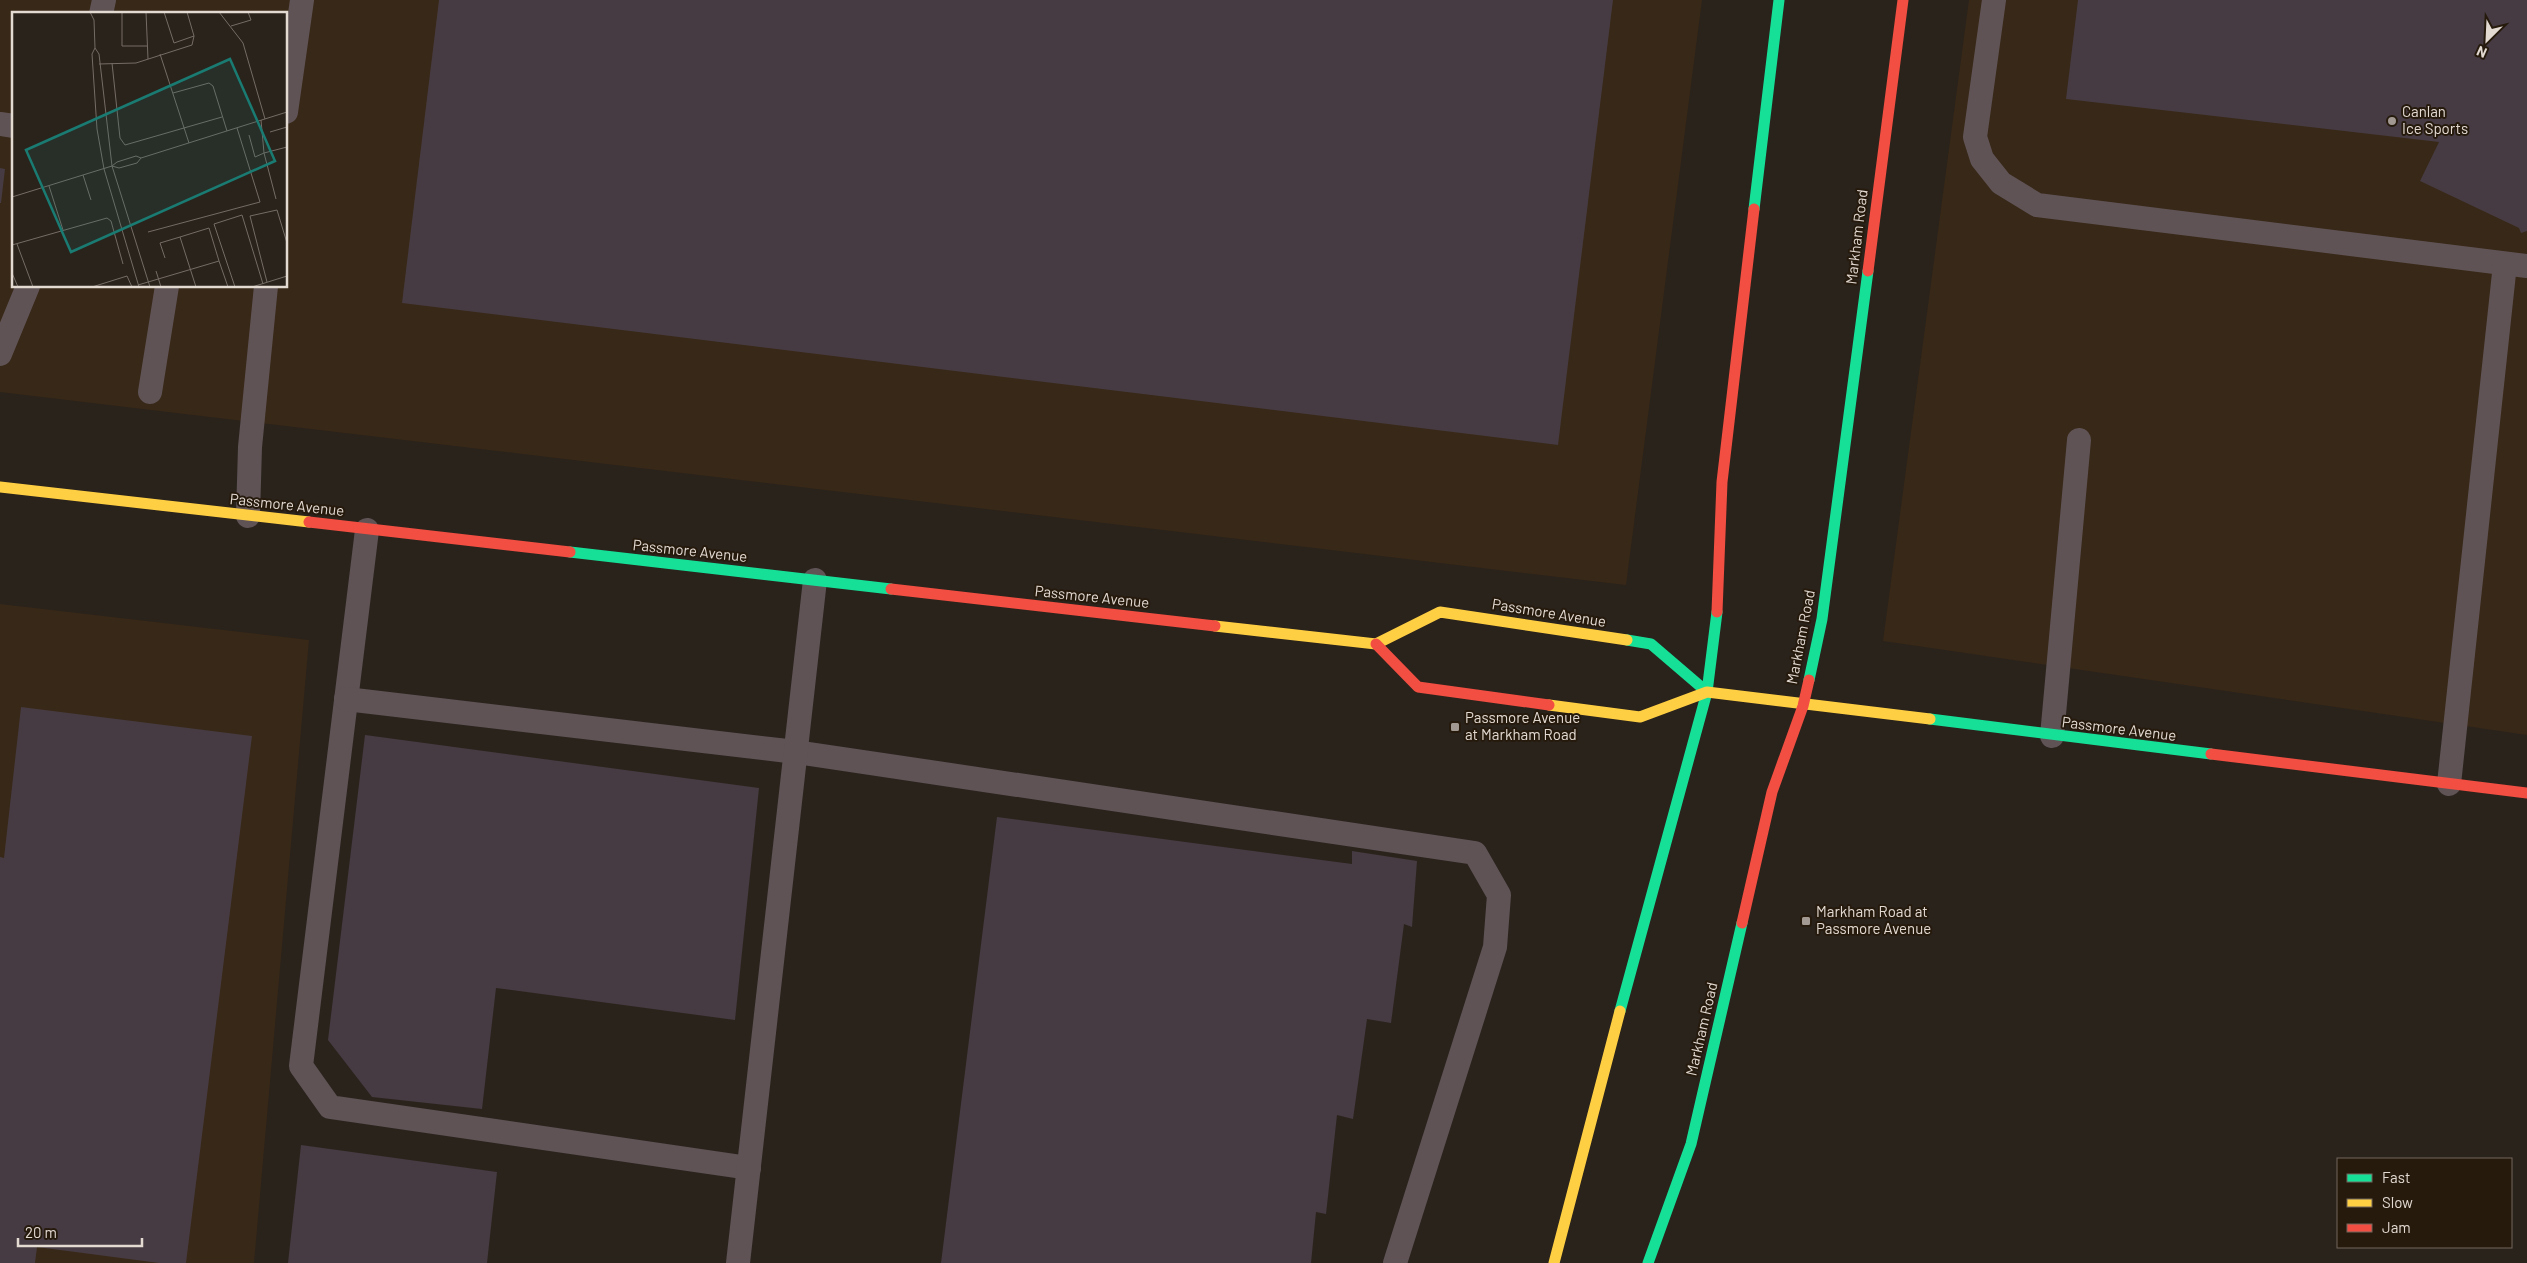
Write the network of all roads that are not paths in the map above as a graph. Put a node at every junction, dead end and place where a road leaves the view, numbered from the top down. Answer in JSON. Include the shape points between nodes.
{"nodes":[{"id":1,"x":302,"y":0,"type":"edge"},
{"id":2,"x":1779,"y":0,"type":"edge"},
{"id":3,"x":1903,"y":0,"type":"edge"},
{"id":4,"x":1994,"y":0,"type":"edge"},
{"id":5,"x":288,"y":98,"type":"edge"},
{"id":6,"x":2516,"y":265,"type":"edge"},
{"id":7,"x":27,"y":288,"type":"edge"},
{"id":8,"x":168,"y":288,"type":"edge"},
{"id":9,"x":266,"y":288,"type":"edge"},
{"id":10,"x":0,"y":354,"type":"edge"},
{"id":11,"x":150,"y":392,"type":"dead end"},
{"id":12,"x":2079,"y":440,"type":"dead end"},
{"id":13,"x":0,"y":487,"type":"edge"},
{"id":14,"x":248,"y":516,"type":"junction"},
{"id":15,"x":366,"y":530,"type":"junction"},
{"id":16,"x":815,"y":580,"type":"junction"},
{"id":17,"x":1376,"y":644,"type":"junction"},
{"id":18,"x":1707,"y":692,"type":"junction"},
{"id":19,"x":346,"y":699,"type":"junction"},
{"id":20,"x":1803,"y":706,"type":"junction"},
{"id":21,"x":2052,"y":736,"type":"junction"},
{"id":22,"x":796,"y":752,"type":"junction"},
{"id":23,"x":2449,"y":784,"type":"junction"},
{"id":24,"x":2527,"y":793,"type":"edge"},
{"id":25,"x":749,"y":1168,"type":"junction"},
{"id":26,"x":738,"y":1263,"type":"edge"},
{"id":27,"x":1395,"y":1263,"type":"edge"},
{"id":28,"x":1554,"y":1263,"type":"edge"},
{"id":29,"x":1648,"y":1263,"type":"edge"}],
"edges":[{"from":1,"to":5,"type":"lane"},
{"from":2,"to":18,"type":"street","via":[[1722,482],[1718,604]]},
{"from":3,"to":20,"type":"street","name":"Markham Road","via":[[1822,619]]},
{"from":4,"to":6,"type":"lane","via":[[1975,137],[1982,159],[2001,183],[2037,205]]},
{"from":6,"to":23,"type":"lane"},
{"from":7,"to":10,"type":"lane"},
{"from":8,"to":11,"type":"lane"},
{"from":9,"to":14,"type":"lane","via":[[250,446]]},
{"from":12,"to":21,"type":"lane"},
{"from":13,"to":14,"type":"street","name":"Passmore Avenue"},
{"from":14,"to":15,"type":"street","name":"Passmore Avenue"},
{"from":15,"to":16,"type":"street","name":"Passmore Avenue"},
{"from":15,"to":19,"type":"lane"},
{"from":16,"to":17,"type":"street","name":"Passmore Avenue"},
{"from":16,"to":22,"type":"lane"},
{"from":17,"to":18,"type":"street","name":"Passmore Avenue","via":[[1418,687],[1640,717]]},
{"from":17,"to":18,"type":"street","name":"Passmore Avenue","via":[[1440,612],[1652,644]]},
{"from":18,"to":20,"type":"street","name":"Passmore Avenue"},
{"from":18,"to":28,"type":"street"},
{"from":19,"to":22,"type":"lane"},
{"from":19,"to":25,"type":"lane","via":[[301,1066],[330,1108]]},
{"from":20,"to":21,"type":"street","name":"Passmore Avenue"},
{"from":20,"to":29,"type":"street","name":"Markham Road","via":[[1772,792],[1691,1144]]},
{"from":21,"to":23,"type":"street","name":"Passmore Avenue"},
{"from":22,"to":25,"type":"lane"},
{"from":22,"to":27,"type":"lane","via":[[1475,853],[1499,895],[1495,947]]},
{"from":23,"to":24,"type":"street","name":"Passmore Avenue"},
{"from":25,"to":26,"type":"lane"}]}
